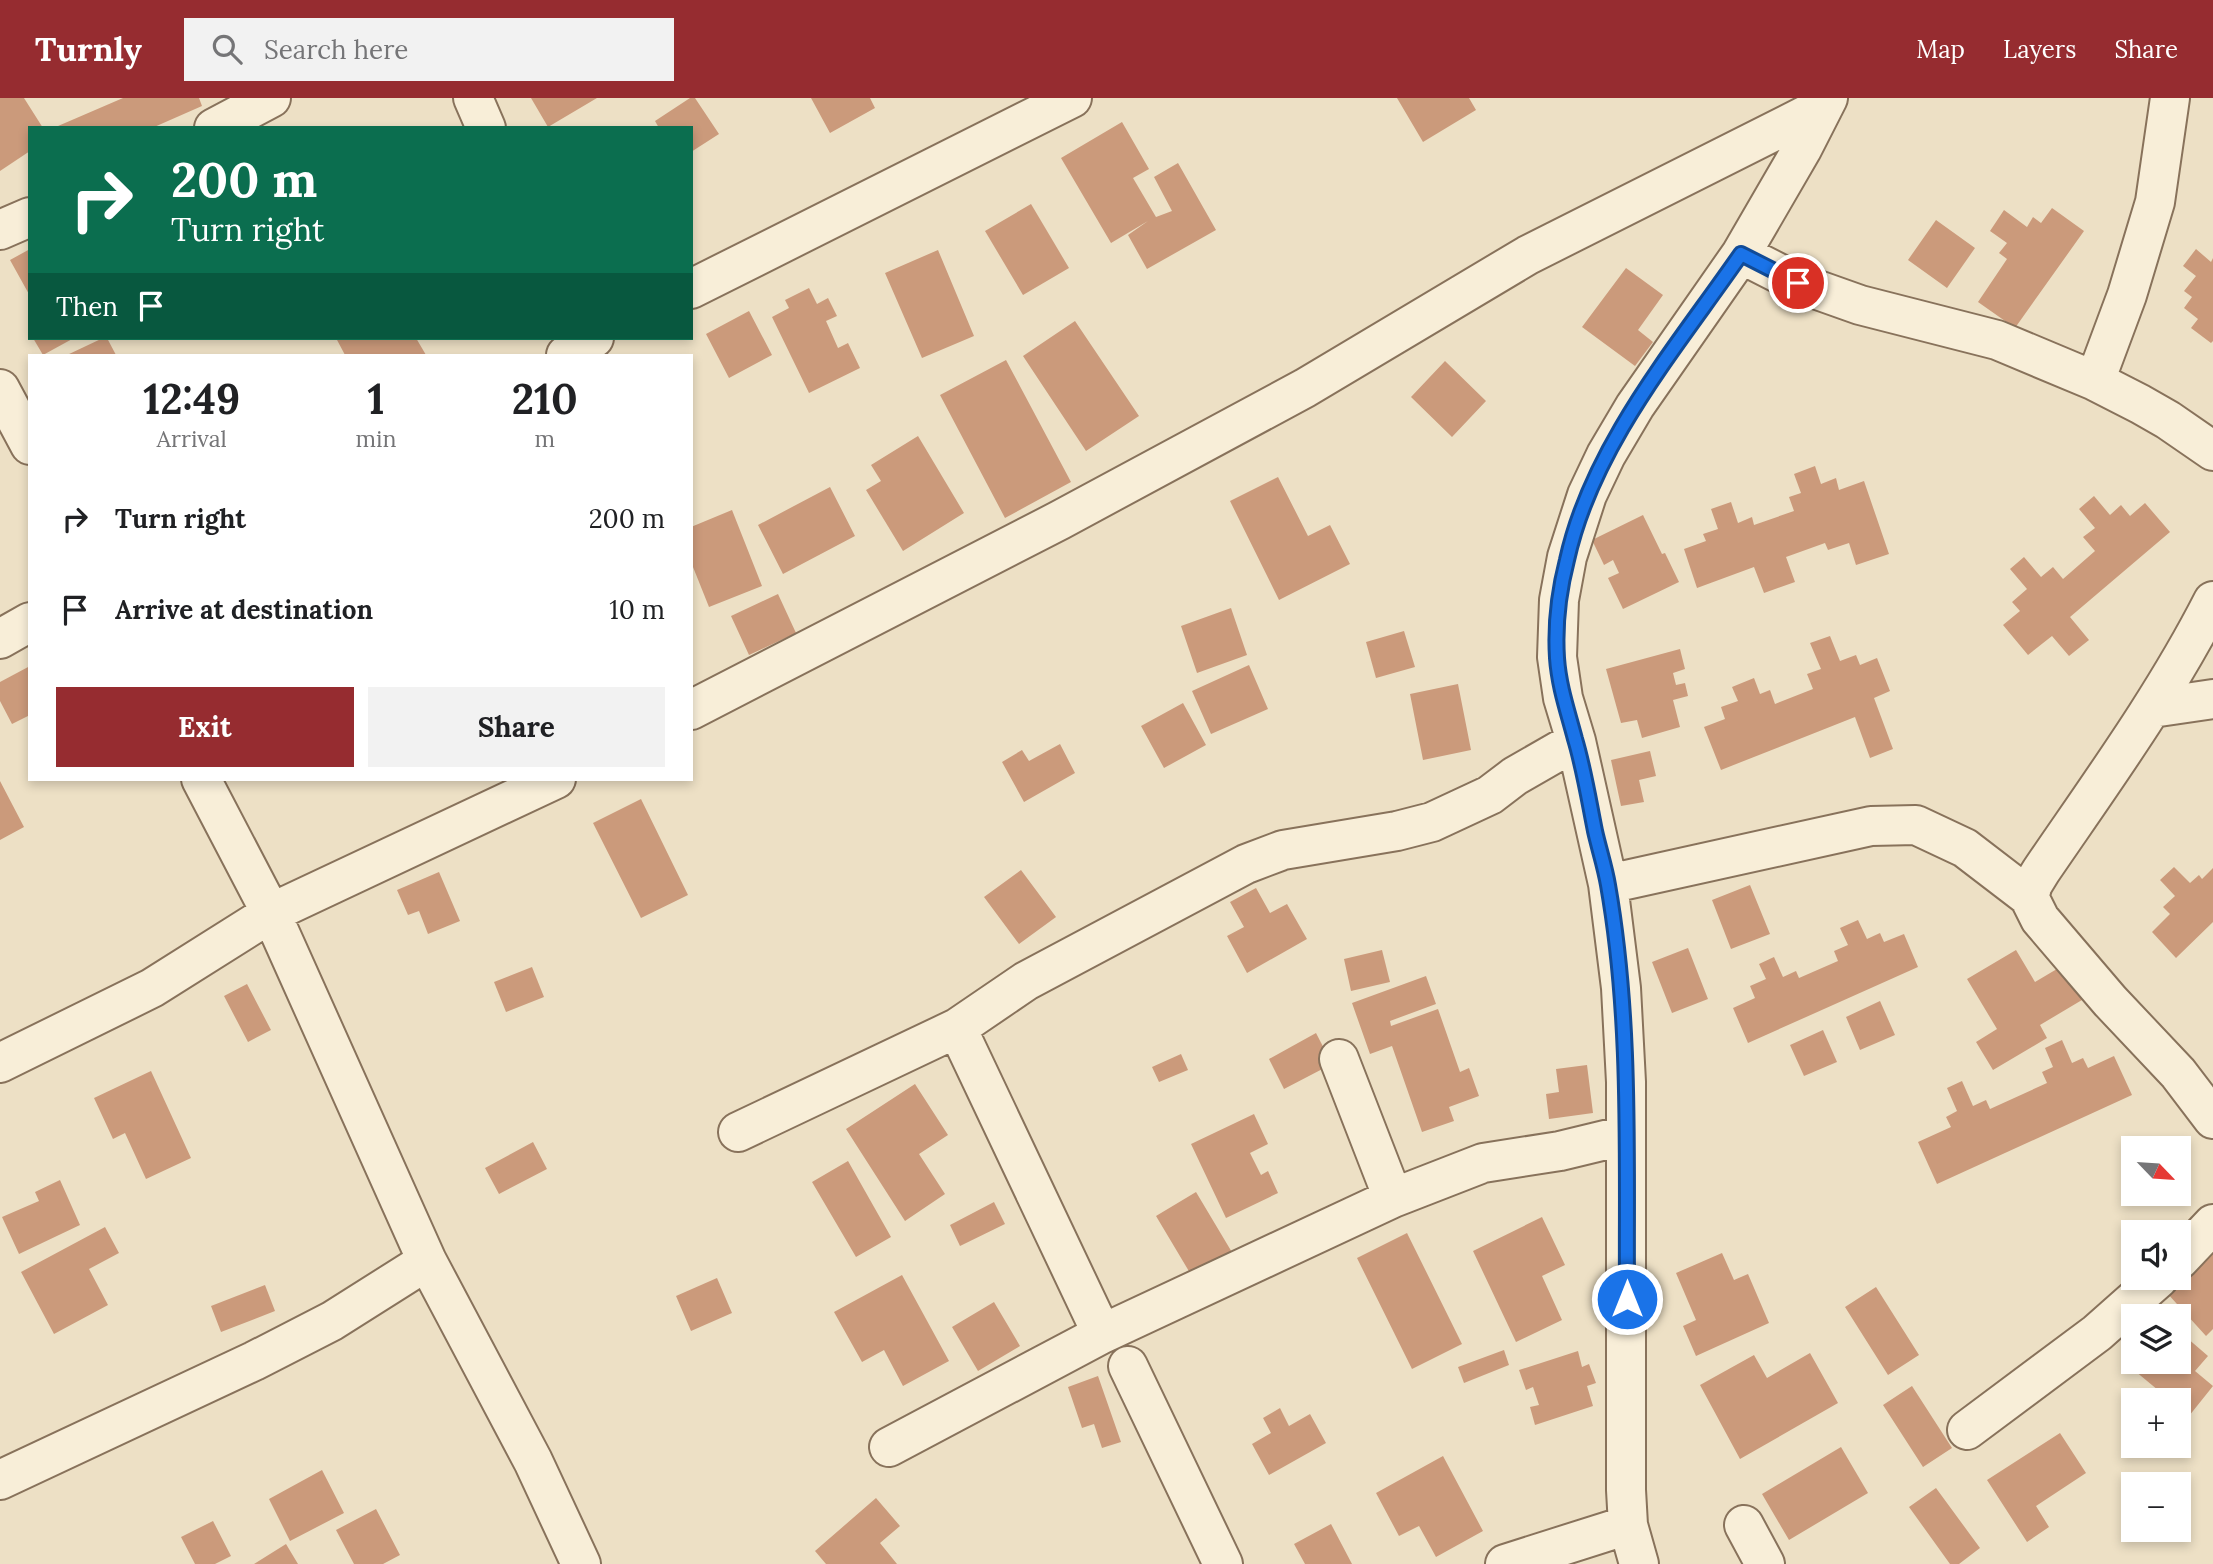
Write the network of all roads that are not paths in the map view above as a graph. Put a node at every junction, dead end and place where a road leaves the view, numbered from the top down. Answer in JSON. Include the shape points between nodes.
{"nodes":[{"id":1,"x":271,"y":98,"type":"edge"},
{"id":2,"x":473,"y":98,"type":"edge"},
{"id":3,"x":1072,"y":98,"type":"edge"},
{"id":4,"x":2170,"y":98,"type":"edge"},
{"id":5,"x":1826,"y":102,"type":"edge"},
{"id":6,"x":218,"y":126,"type":"edge"},
{"id":7,"x":485,"y":126,"type":"edge"},
{"id":8,"x":28,"y":218,"type":"edge"},
{"id":9,"x":0,"y":230,"type":"edge"},
{"id":10,"x":1741,"y":254,"type":"junction"},
{"id":11,"x":693,"y":288,"type":"edge"},
{"id":12,"x":591,"y":340,"type":"edge"},
{"id":13,"x":568,"y":354,"type":"edge"},
{"id":14,"x":2095,"y":381,"type":"junction"},
{"id":15,"x":0,"y":389,"type":"edge"},
{"id":16,"x":28,"y":441,"type":"edge"},
{"id":17,"x":2213,"y":451,"type":"edge"},
{"id":18,"x":2213,"y":601,"type":"edge"},
{"id":19,"x":28,"y":623,"type":"edge"},
{"id":20,"x":0,"y":639,"type":"edge"},
{"id":21,"x":2213,"y":699,"type":"edge"},
{"id":22,"x":2152,"y":708,"type":"junction"},
{"id":23,"x":693,"y":709,"type":"edge"},
{"id":24,"x":1576,"y":741,"type":"junction"},
{"id":25,"x":202,"y":781,"type":"edge"},
{"id":26,"x":552,"y":781,"type":"edge"},
{"id":27,"x":1608,"y":884,"type":"junction"},
{"id":28,"x":2029,"y":897,"type":"junction"},
{"id":29,"x":271,"y":913,"type":"junction"},
{"id":30,"x":957,"y":1028,"type":"junction"},
{"id":31,"x":1339,"y":1059,"type":"dead end"},
{"id":32,"x":0,"y":1063,"type":"edge"},
{"id":33,"x":2213,"y":1119,"type":"edge"},
{"id":34,"x":738,"y":1132,"type":"dead end"},
{"id":35,"x":1626,"y":1135,"type":"junction"},
{"id":36,"x":1393,"y":1198,"type":"junction"},
{"id":37,"x":2213,"y":1224,"type":"edge"},
{"id":38,"x":2191,"y":1247,"type":"edge"},
{"id":39,"x":427,"y":1261,"type":"junction"},
{"id":40,"x":2145,"y":1290,"type":"edge"},
{"id":41,"x":1102,"y":1334,"type":"junction"},
{"id":42,"x":1128,"y":1366,"type":"dead end"},
{"id":43,"x":1967,"y":1430,"type":"dead end"},
{"id":44,"x":888,"y":1447,"type":"dead end"},
{"id":45,"x":0,"y":1480,"type":"edge"},
{"id":46,"x":1628,"y":1525,"type":"junction"},
{"id":47,"x":1744,"y":1525,"type":"dead end"},
{"id":48,"x":581,"y":1564,"type":"edge"},
{"id":49,"x":1223,"y":1564,"type":"edge"},
{"id":50,"x":1505,"y":1564,"type":"edge"},
{"id":51,"x":1639,"y":1564,"type":"edge"},
{"id":52,"x":1765,"y":1564,"type":"edge"}],
"edges":[{"from":1,"to":6,"type":"street"},
{"from":2,"to":7,"type":"street"},
{"from":3,"to":11,"type":"street"},
{"from":4,"to":14,"type":"street","via":[[2155,202]]},
{"from":5,"to":10,"type":"street"},
{"from":5,"to":23,"type":"street","via":[[1528,255],[1305,388],[1060,520]]},
{"from":8,"to":9,"type":"street"},
{"from":10,"to":14,"type":"street","via":[[1847,301],[1997,340]]},
{"from":10,"to":24,"type":"street","via":[[1635,407],[1587,495],[1559,600],[1557,657]]},
{"from":12,"to":13,"type":"street"},
{"from":14,"to":17,"type":"street","via":[[2168,420]]},
{"from":15,"to":16,"type":"street"},
{"from":18,"to":22,"type":"street"},
{"from":19,"to":20,"type":"street"},
{"from":21,"to":22,"type":"street"},
{"from":22,"to":28,"type":"street","via":[[2041,871]]},
{"from":24,"to":27,"type":"street"},
{"from":24,"to":30,"type":"street","via":[[1490,795],[1432,822],[1283,850],[1246,864],[1026,981]]},
{"from":25,"to":29,"type":"street"},
{"from":26,"to":29,"type":"street"},
{"from":27,"to":28,"type":"street","via":[[1871,826],[1900,824],[1916,825],[1965,848]]},
{"from":27,"to":35,"type":"street","via":[[1621,988]]},
{"from":28,"to":33,"type":"street","via":[[2056,939],[2178,1073]]},
{"from":29,"to":32,"type":"street","via":[[152,988]]},
{"from":29,"to":39,"type":"street"},
{"from":30,"to":34,"type":"street"},
{"from":30,"to":41,"type":"street"},
{"from":31,"to":36,"type":"street"},
{"from":35,"to":36,"type":"street","via":[[1483,1163]]},
{"from":35,"to":46,"type":"street"},
{"from":36,"to":41,"type":"street"},
{"from":37,"to":38,"type":"street"},
{"from":39,"to":45,"type":"street","via":[[332,1321]]},
{"from":39,"to":48,"type":"street","via":[[533,1461]]},
{"from":40,"to":43,"type":"street","via":[[2097,1333]]},
{"from":41,"to":44,"type":"street"},
{"from":42,"to":49,"type":"street"},
{"from":46,"to":50,"type":"street"},
{"from":46,"to":51,"type":"street"},
{"from":47,"to":52,"type":"street"}]}
